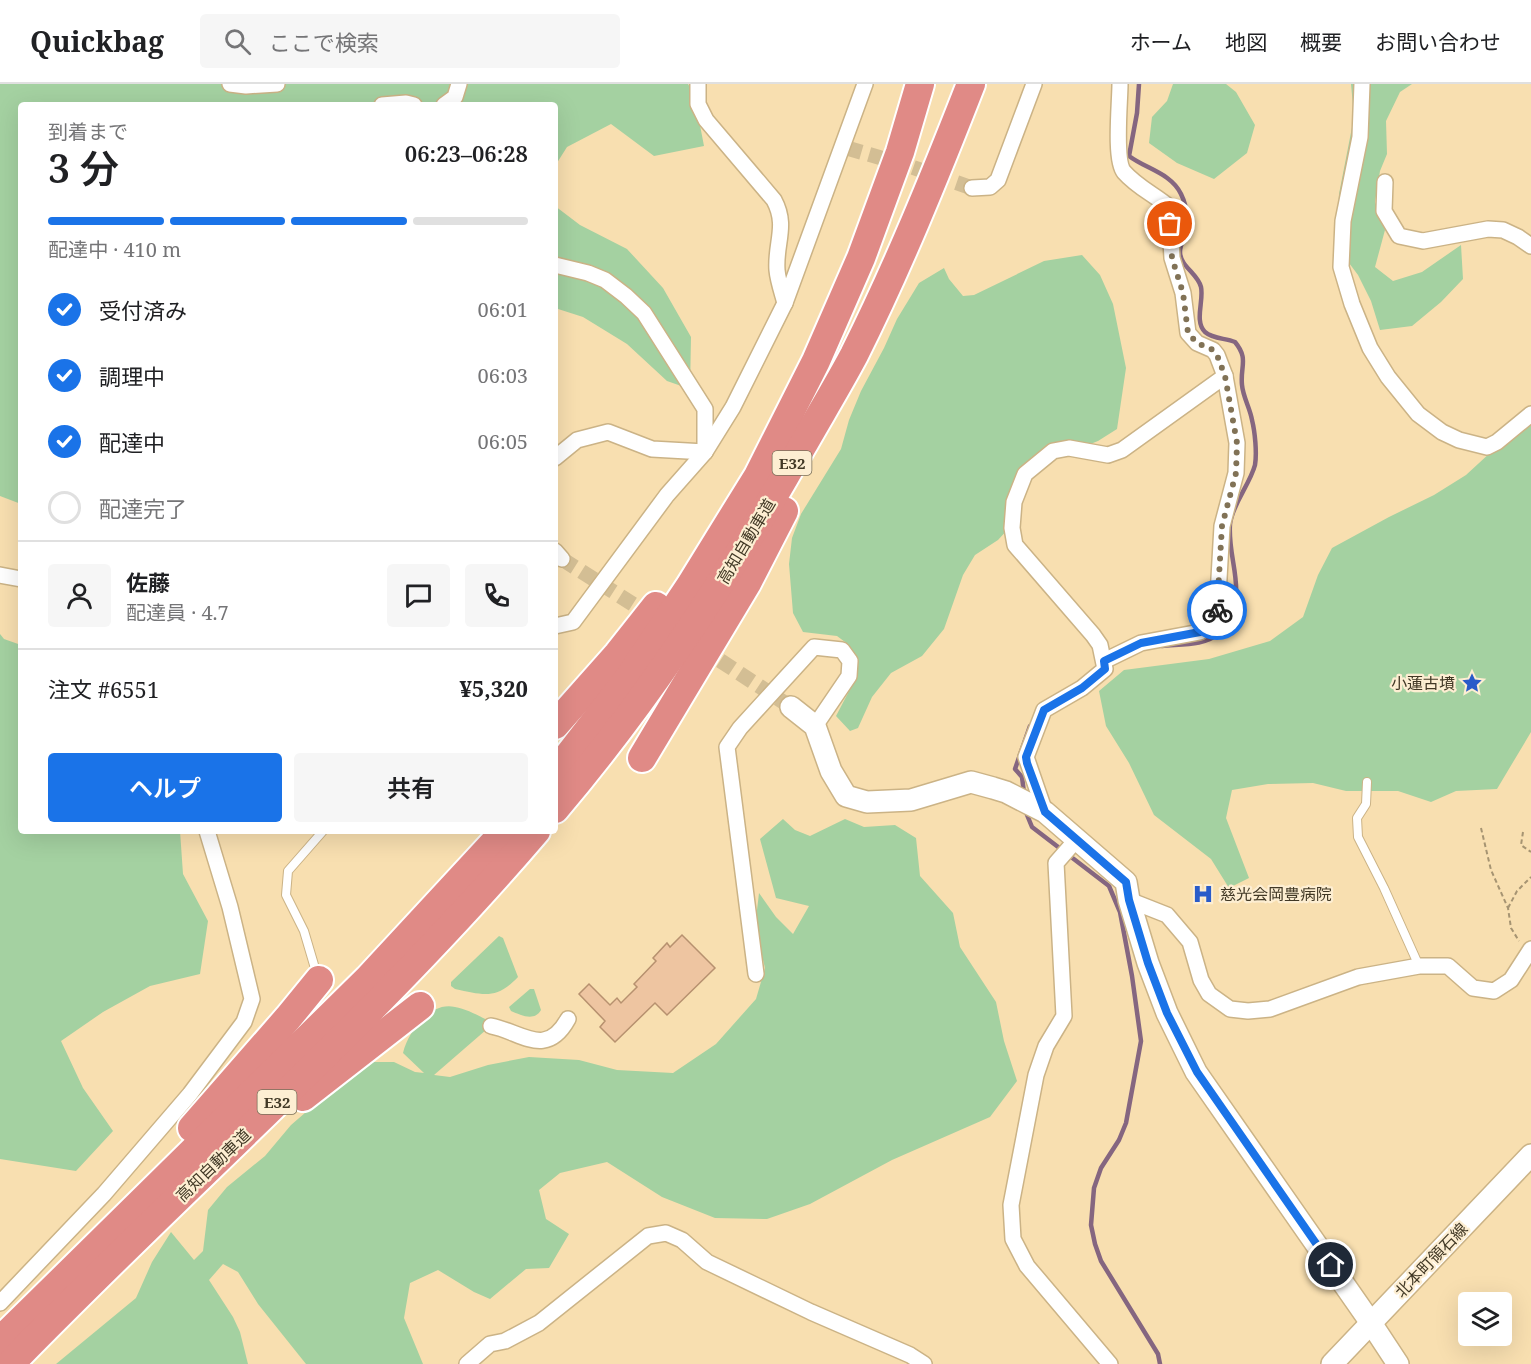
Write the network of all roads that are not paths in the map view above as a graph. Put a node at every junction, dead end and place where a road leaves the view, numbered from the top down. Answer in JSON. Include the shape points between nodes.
{"nodes":[{"id":1,"x":230,"y":84,"type":"edge"},
{"id":2,"x":277,"y":84,"type":"edge"},
{"id":3,"x":459,"y":84,"type":"edge"},
{"id":4,"x":698,"y":84,"type":"edge"},
{"id":5,"x":865,"y":84,"type":"edge"},
{"id":6,"x":920,"y":84,"type":"edge"},
{"id":7,"x":970,"y":84,"type":"edge"},
{"id":8,"x":1034,"y":84,"type":"edge"},
{"id":9,"x":1120,"y":84,"type":"edge"},
{"id":10,"x":1362,"y":84,"type":"edge"},
{"id":11,"x":448,"y":102,"type":"edge"},
{"id":12,"x":1384,"y":182,"type":"dead end"},
{"id":13,"x":972,"y":188,"type":"tunnel mouth"},
{"id":14,"x":1531,"y":246,"type":"edge"},
{"id":15,"x":558,"y":266,"type":"edge"},
{"id":16,"x":785,"y":303,"type":"junction"},
{"id":17,"x":854,"y":356,"type":"junction"},
{"id":18,"x":816,"y":362,"type":"junction"},
{"id":19,"x":1225,"y":376,"type":"junction"},
{"id":20,"x":1531,"y":414,"type":"edge"},
{"id":21,"x":705,"y":452,"type":"junction"},
{"id":22,"x":558,"y":456,"type":"edge"},
{"id":23,"x":0,"y":575,"type":"edge"},
{"id":24,"x":18,"y":578,"type":"edge"},
{"id":25,"x":558,"y":625,"type":"edge"},
{"id":26,"x":1104,"y":665,"type":"junction"},
{"id":27,"x":791,"y":707,"type":"tunnel mouth"},
{"id":28,"x":558,"y":722,"type":"edge"},
{"id":29,"x":815,"y":726,"type":"junction"},
{"id":30,"x":642,"y":758,"type":"dead end"},
{"id":31,"x":558,"y":769,"type":"edge"},
{"id":32,"x":1367,"y":782,"type":"dead end"},
{"id":33,"x":1031,"y":804,"type":"junction"},
{"id":34,"x":558,"y":805,"type":"edge"},
{"id":35,"x":208,"y":834,"type":"edge"},
{"id":36,"x":320,"y":834,"type":"edge"},
{"id":37,"x":502,"y":834,"type":"edge"},
{"id":38,"x":533,"y":834,"type":"edge"},
{"id":39,"x":1069,"y":848,"type":"junction"},
{"id":40,"x":1129,"y":900,"type":"junction"},
{"id":41,"x":1529,"y":951,"type":"edge"},
{"id":42,"x":1419,"y":966,"type":"junction"},
{"id":43,"x":756,"y":974,"type":"dead end"},
{"id":44,"x":319,"y":980,"type":"joint"},
{"id":45,"x":420,"y":1006,"type":"dead end"},
{"id":46,"x":568,"y":1019,"type":"dead end"},
{"id":47,"x":491,"y":1026,"type":"dead end"},
{"id":48,"x":1531,"y":1155,"type":"edge"},
{"id":49,"x":0,"y":1303,"type":"edge"},
{"id":50,"x":46,"y":1310,"type":"junction"},
{"id":51,"x":1371,"y":1323,"type":"junction"},
{"id":52,"x":0,"y":1341,"type":"edge"},
{"id":53,"x":10,"y":1364,"type":"edge"},
{"id":54,"x":467,"y":1364,"type":"edge"},
{"id":55,"x":924,"y":1364,"type":"edge"},
{"id":56,"x":1110,"y":1364,"type":"edge"},
{"id":57,"x":1332,"y":1364,"type":"edge"},
{"id":58,"x":1398,"y":1364,"type":"edge"}],
"edges":[{"from":1,"to":2,"type":"street"},
{"from":3,"to":11,"type":"street","via":[[455,97]]},
{"from":4,"to":16,"type":"street","via":[[698,104],[706,120],[779,209],[782,218],[777,270]]},
{"from":5,"to":16,"type":"street"},
{"from":6,"to":18,"type":"highway","name":"高知自動車道","number":"E32","via":[[861,258]]},
{"from":7,"to":17,"type":"highway","name":"高知自動車道","number":"E32","via":[[941,160]]},
{"from":8,"to":13,"type":"street","via":[[998,180],[990,187]]},
{"from":9,"to":19,"type":"street","via":[[1118,146],[1122,171],[1169,207],[1172,258],[1183,293],[1188,333],[1197,343],[1213,350]]},
{"from":10,"to":20,"type":"street","via":[[1360,137],[1343,221],[1341,267],[1370,348],[1418,414],[1459,440],[1487,447]]},
{"from":12,"to":14,"type":"street","via":[[1384,211],[1399,236],[1424,241],[1488,229],[1503,230]]},
{"from":15,"to":21,"type":"street","via":[[605,280],[644,314],[705,409]]},
{"from":16,"to":21,"type":"street","via":[[733,407]]},
{"from":17,"to":30,"type":"highway","via":[[793,494],[747,584]]},
{"from":17,"to":34,"type":"highway","name":"高知自動車道","number":"E32","via":[[709,602],[646,694]]},
{"from":18,"to":28,"type":"highway","via":[[678,579]]},
{"from":18,"to":31,"type":"highway","name":"高知自動車道","number":"E32","via":[[758,476],[690,586],[627,680]]},
{"from":19,"to":26,"type":"street","via":[[1237,443],[1236,473],[1222,526],[1217,614],[1200,632],[1141,643]]},
{"from":19,"to":26,"type":"street","via":[[1122,450],[1108,455],[1069,447],[1053,451],[1025,474],[1014,502],[1015,545],[1093,635],[1100,645]]},
{"from":21,"to":22,"type":"street","via":[[652,449],[608,432],[577,440]]},
{"from":21,"to":25,"type":"street","via":[[667,495],[573,622]]},
{"from":23,"to":24,"type":"street"},
{"from":26,"to":33,"type":"street","via":[[1082,688],[1044,710],[1026,757]]},
{"from":27,"to":29,"type":"street"},
{"from":29,"to":33,"type":"street","via":[[831,771],[846,796],[860,801],[910,800],[971,782]]},
{"from":29,"to":43,"type":"street","via":[[849,676],[850,661],[842,650],[814,647],[727,747]]},
{"from":32,"to":42,"type":"lane","via":[[1366,804],[1357,818],[1358,837]]},
{"from":33,"to":39,"type":"street"},
{"from":35,"to":49,"type":"street","via":[[252,999],[244,1022],[190,1095],[104,1194]]},
{"from":36,"to":44,"type":"lane","via":[[288,870],[286,894],[304,931]]},
{"from":37,"to":50,"type":"highway","name":"高知自動車道","number":"E32","via":[[368,979]]},
{"from":38,"to":50,"type":"highway","name":"高知自動車道","number":"E32","via":[[386,993],[232,1147]]},
{"from":39,"to":40,"type":"street","via":[[1126,882]]},
{"from":39,"to":56,"type":"street","via":[[1056,864],[1064,1016],[1046,1046],[1036,1075],[1011,1205],[1012,1239],[1027,1266]]},
{"from":40,"to":42,"type":"street","via":[[1167,915],[1190,942],[1209,994],[1230,1009],[1270,1009],[1358,977]]},
{"from":40,"to":51,"type":"street","via":[[1167,1013],[1197,1072]]},
{"from":41,"to":42,"type":"street","via":[[1511,980],[1494,991],[1473,988],[1448,966]]},
{"from":44,"to":50,"type":"highway"},
{"from":45,"to":50,"type":"highway","via":[[264,1128],[86,1293]]},
{"from":46,"to":47,"type":"street","via":[[554,1037],[539,1042]]},
{"from":48,"to":51,"type":"street","name":"北本町領石線"},
{"from":50,"to":52,"type":"highway","name":"高知自動車道","number":"E32"},
{"from":50,"to":53,"type":"highway","name":"高知自動車道","number":"E32"},
{"from":51,"to":57,"type":"street","name":"北本町領石線"},
{"from":51,"to":58,"type":"street"},
{"from":54,"to":55,"type":"street","via":[[490,1344],[505,1341],[538,1323],[648,1236],[666,1233],[682,1240],[707,1262]]}]}
